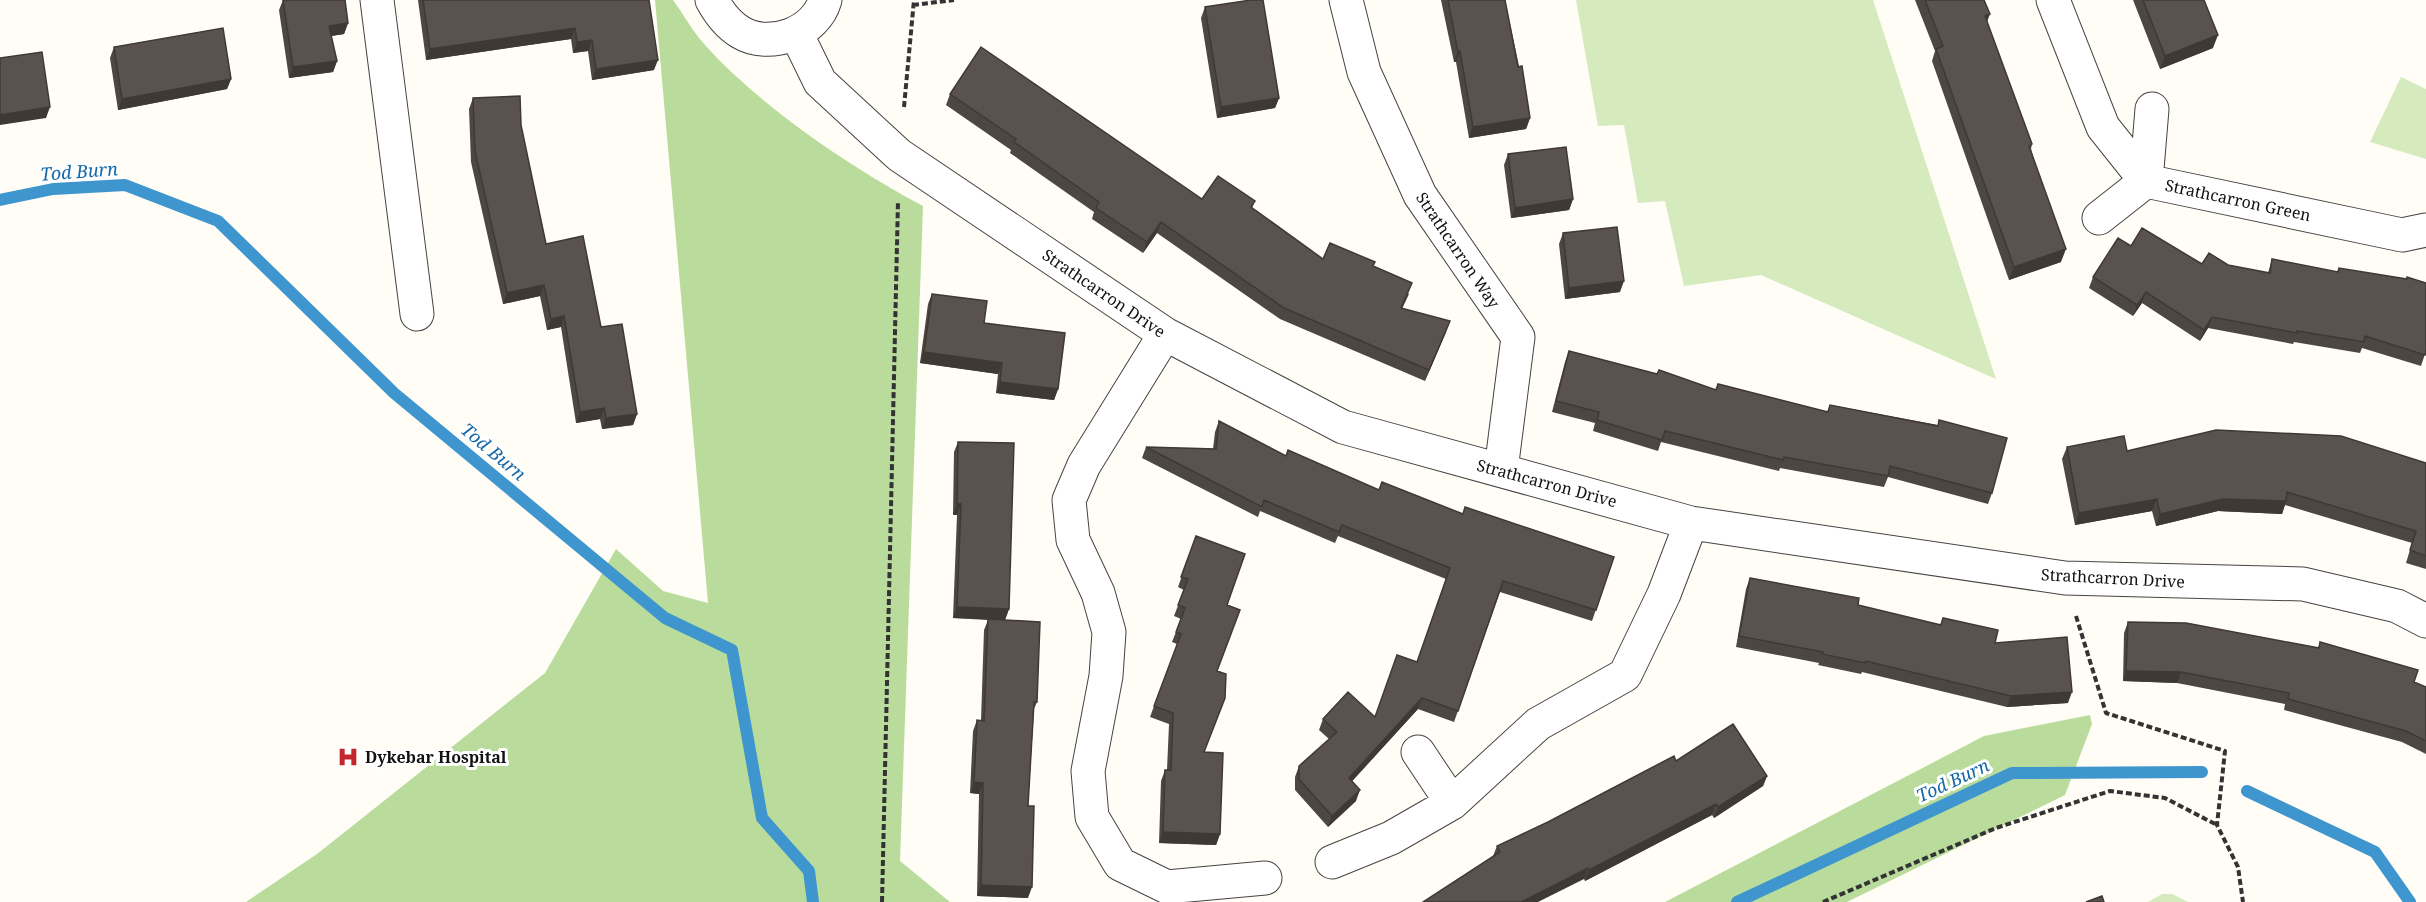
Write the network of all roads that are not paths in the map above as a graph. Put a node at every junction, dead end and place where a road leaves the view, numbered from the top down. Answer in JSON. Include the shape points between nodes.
{"nodes":[{"id":1,"x":377,"y":0,"type":"edge"},
{"id":2,"x":712,"y":0,"type":"edge"},
{"id":3,"x":825,"y":0,"type":"edge"},
{"id":4,"x":1346,"y":0,"type":"edge"},
{"id":5,"x":2053,"y":0,"type":"edge"},
{"id":6,"x":796,"y":33,"type":"junction"},
{"id":7,"x":2152,"y":109,"type":"dead end"},
{"id":8,"x":2146,"y":181,"type":"junction"},
{"id":9,"x":2099,"y":218,"type":"dead end"},
{"id":10,"x":2426,"y":230,"type":"edge"},
{"id":11,"x":417,"y":314,"type":"dead end"},
{"id":12,"x":1165,"y":334,"type":"junction"},
{"id":13,"x":1501,"y":470,"type":"junction"},
{"id":14,"x":1691,"y":523,"type":"junction"},
{"id":15,"x":2426,"y":621,"type":"edge"},
{"id":16,"x":1418,"y":752,"type":"dead end"},
{"id":17,"x":1452,"y":803,"type":"junction"},
{"id":18,"x":1332,"y":862,"type":"dead end"},
{"id":19,"x":1265,"y":878,"type":"dead end"},
{"id":20,"x":1169,"y":894,"type":"edge"}],
"edges":[{"from":1,"to":11,"type":"street"},
{"from":2,"to":6,"type":"street","via":[[721,16],[746,34],[777,39]]},
{"from":3,"to":6,"type":"street","via":[[811,23]]},
{"from":4,"to":13,"type":"street","name":"Strathcarron Way","via":[[1364,72],[1420,195],[1518,337]]},
{"from":5,"to":8,"type":"street","name":"Strathcarron Green","via":[[2103,127]]},
{"from":6,"to":12,"type":"street","name":"Strathcarron Drive","via":[[820,82],[899,155]]},
{"from":7,"to":8,"type":"street"},
{"from":8,"to":9,"type":"street"},
{"from":8,"to":10,"type":"street","name":"Strathcarron Green","via":[[2402,235]]},
{"from":12,"to":13,"type":"street","name":"Strathcarron Drive","via":[[1343,427]]},
{"from":12,"to":20,"type":"street","via":[[1084,465],[1069,500],[1073,540],[1098,593],[1110,632],[1088,771],[1092,817],[1120,864]]},
{"from":13,"to":14,"type":"street","name":"Strathcarron Drive"},
{"from":14,"to":15,"type":"street","name":"Strathcarron Drive","via":[[2065,578],[2303,584],[2397,606]]},
{"from":14,"to":17,"type":"street","via":[[1665,594],[1625,675],[1538,724]]},
{"from":16,"to":17,"type":"street"},
{"from":17,"to":18,"type":"street","via":[[1391,838]]},
{"from":19,"to":20,"type":"street"}]}
